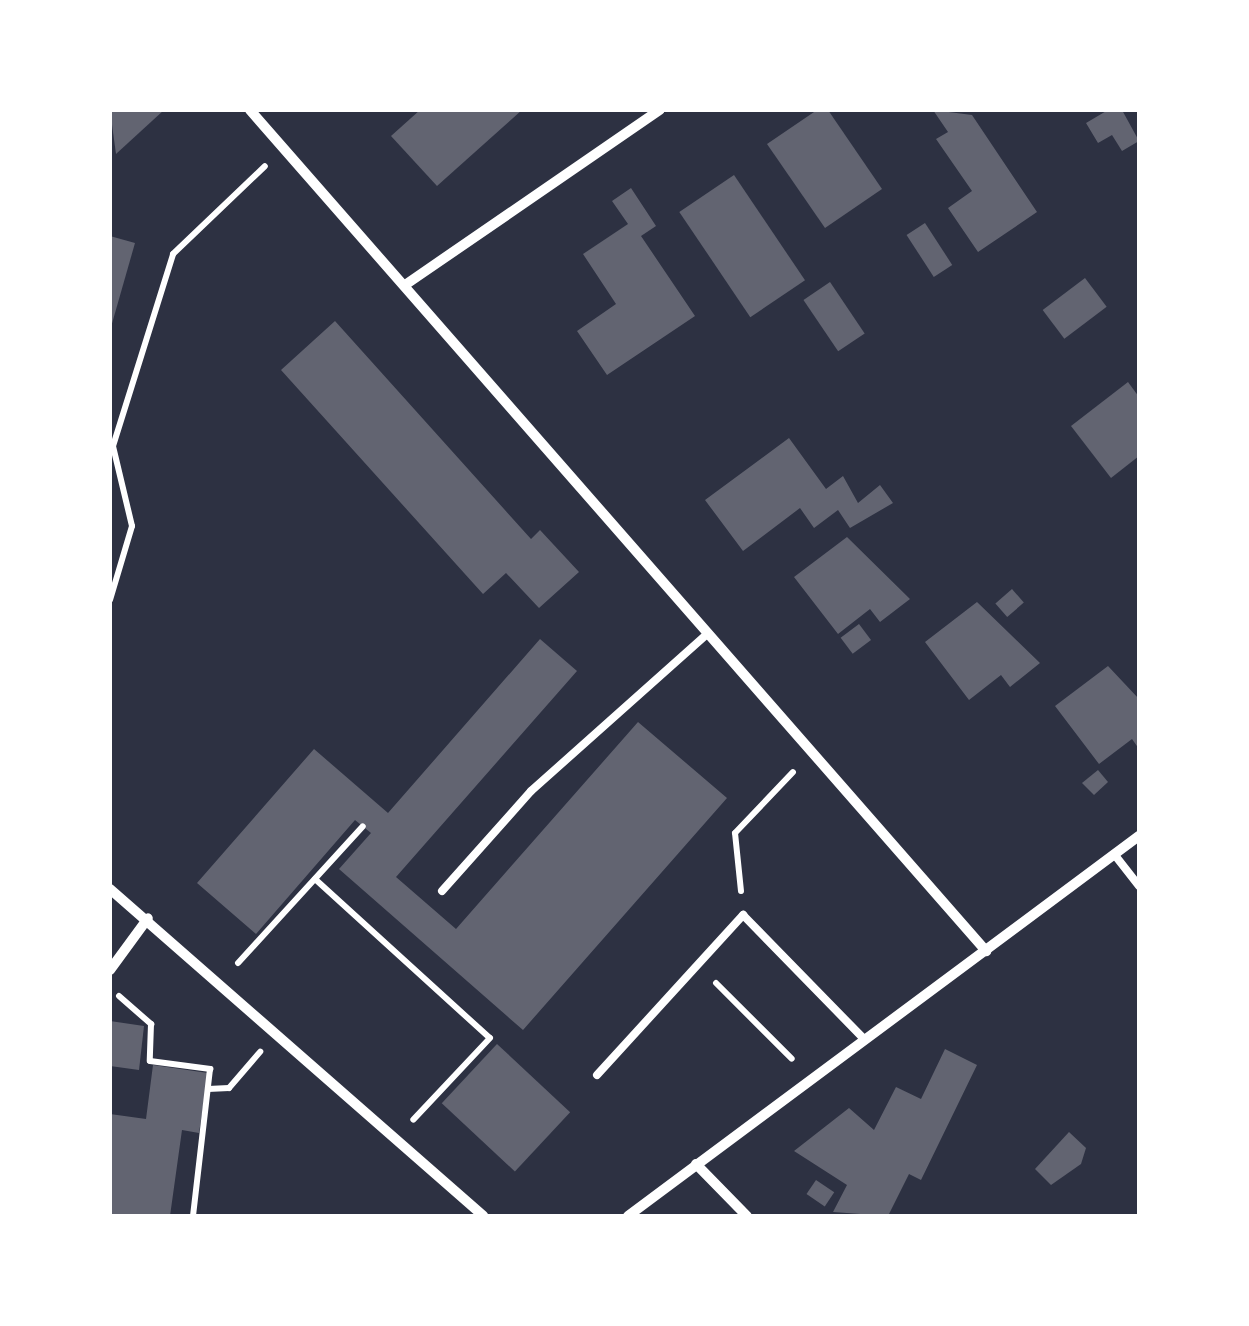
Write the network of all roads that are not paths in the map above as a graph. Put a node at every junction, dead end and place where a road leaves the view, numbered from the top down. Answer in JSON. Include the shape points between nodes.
{"nodes":[{"id":1,"x":250,"y":110,"type":"edge"},
{"id":2,"x":660,"y":110,"type":"edge"},
{"id":3,"x":405,"y":286,"type":"junction"},
{"id":4,"x":706,"y":636,"type":"junction"},
{"id":5,"x":1139,"y":836,"type":"edge"},
{"id":6,"x":1114,"y":854,"type":"junction"},
{"id":7,"x":1139,"y":886,"type":"edge"},
{"id":8,"x":110,"y":889,"type":"edge"},
{"id":9,"x":442,"y":891,"type":"dead end"},
{"id":10,"x":148,"y":918,"type":"junction"},
{"id":11,"x":986,"y":951,"type":"junction"},
{"id":12,"x":110,"y":970,"type":"edge"},
{"id":13,"x":862,"y":1037,"type":"junction"},
{"id":14,"x":596,"y":1075,"type":"dead end"},
{"id":15,"x":696,"y":1164,"type":"junction"},
{"id":16,"x":483,"y":1216,"type":"edge"},
{"id":17,"x":628,"y":1216,"type":"edge"},
{"id":18,"x":748,"y":1216,"type":"edge"}],
"edges":[{"from":1,"to":3,"type":"street"},
{"from":2,"to":3,"type":"street"},
{"from":3,"to":4,"type":"street"},
{"from":4,"to":9,"type":"lane","via":[[531,791]]},
{"from":4,"to":11,"type":"street"},
{"from":5,"to":6,"type":"street"},
{"from":6,"to":7,"type":"lane"},
{"from":6,"to":11,"type":"street"},
{"from":8,"to":10,"type":"street"},
{"from":10,"to":12,"type":"street"},
{"from":10,"to":16,"type":"street"},
{"from":11,"to":13,"type":"street"},
{"from":13,"to":14,"type":"lane","via":[[744,915]]},
{"from":13,"to":15,"type":"street"},
{"from":15,"to":17,"type":"street"},
{"from":15,"to":18,"type":"street"}]}
